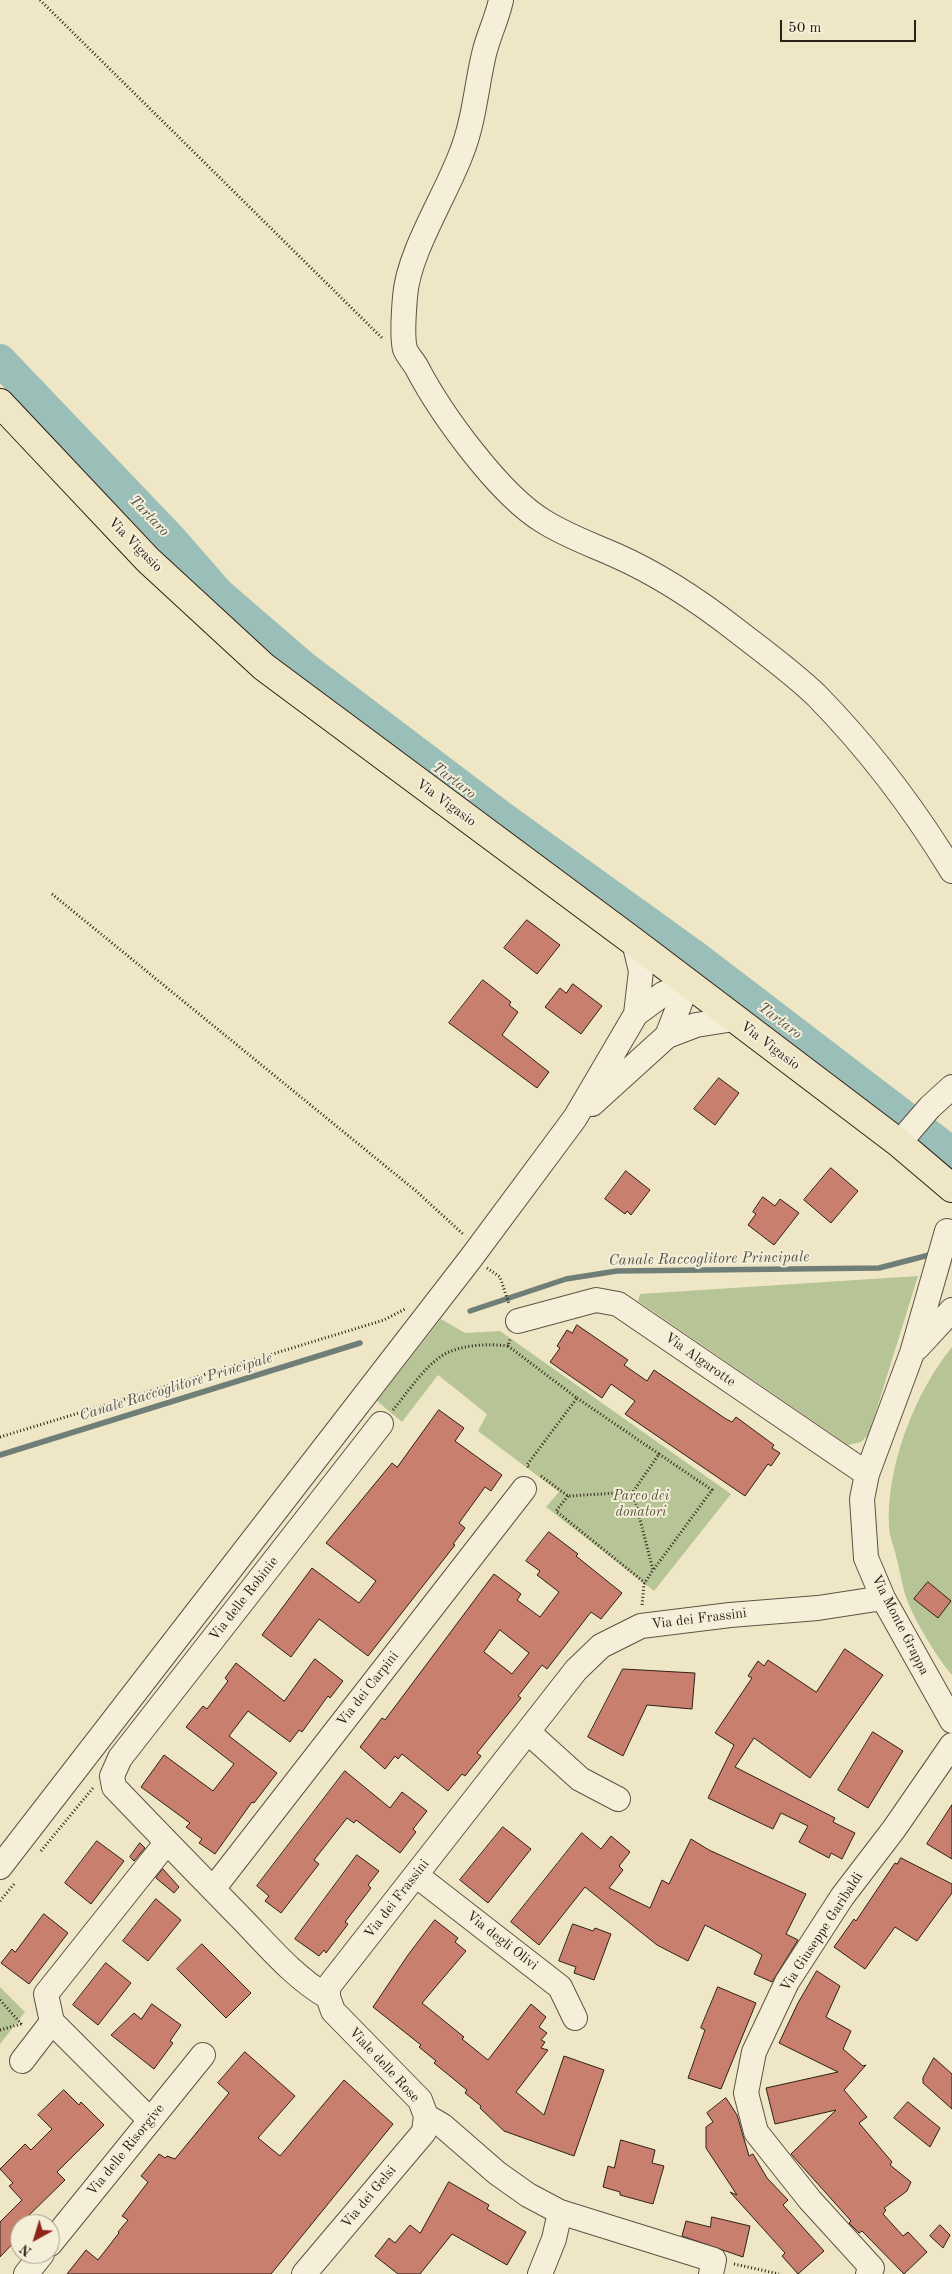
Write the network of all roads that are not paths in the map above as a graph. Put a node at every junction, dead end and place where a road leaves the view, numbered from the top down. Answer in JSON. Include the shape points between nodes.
{"nodes":[{"id":1,"x":501,"y":0,"type":"edge"},
{"id":2,"x":0,"y":403,"type":"edge"},
{"id":3,"x":952,"y":871,"type":"edge"},
{"id":4,"x":634,"y":942,"type":"junction"},
{"id":5,"x":688,"y":983,"type":"junction"},
{"id":6,"x":636,"y":1014,"type":"junction"},
{"id":7,"x":734,"y":1019,"type":"junction"},
{"id":8,"x":667,"y":1036,"type":"junction"},
{"id":9,"x":952,"y":1087,"type":"edge"},
{"id":10,"x":575,"y":1118,"type":"junction"},
{"id":11,"x":902,"y":1139,"type":"junction"},
{"id":12,"x":951,"y":1194,"type":"edge"},
{"id":13,"x":946,"y":1235,"type":"dead end"},
{"id":14,"x":952,"y":1310,"type":"edge"},
{"id":15,"x":514,"y":1315,"type":"road end"},
{"id":16,"x":912,"y":1353,"type":"junction"},
{"id":17,"x":381,"y":1424,"type":"road end"},
{"id":18,"x":867,"y":1474,"type":"junction"},
{"id":19,"x":532,"y":1478,"type":"road end"},
{"id":20,"x":883,"y":1598,"type":"junction"},
{"id":21,"x":952,"y":1721,"type":"edge"},
{"id":22,"x":528,"y":1732,"type":"junction"},
{"id":23,"x":952,"y":1745,"type":"edge"},
{"id":24,"x":112,"y":1776,"type":"joint"},
{"id":25,"x":618,"y":1799,"type":"dead end"},
{"id":26,"x":167,"y":1842,"type":"junction"},
{"id":27,"x":9,"y":1873,"type":"edge"},
{"id":28,"x":416,"y":1875,"type":"junction"},
{"id":29,"x":213,"y":1889,"type":"junction"},
{"id":30,"x":328,"y":1997,"type":"junction"},
{"id":31,"x":575,"y":2018,"type":"dead end"},
{"id":32,"x":52,"y":2022,"type":"junction"},
{"id":33,"x":203,"y":2055,"type":"dead end"},
{"id":34,"x":22,"y":2061,"type":"dead end"},
{"id":35,"x":426,"y":2116,"type":"junction"},
{"id":36,"x":150,"y":2120,"type":"junction"},
{"id":37,"x":560,"y":2212,"type":"junction"},
{"id":38,"x":60,"y":2232,"type":"edge"},
{"id":39,"x":34,"y":2264,"type":"edge"},
{"id":40,"x":712,"y":2267,"type":"edge"},
{"id":41,"x":874,"y":2272,"type":"edge"},
{"id":42,"x":26,"y":2274,"type":"edge"},
{"id":43,"x":304,"y":2274,"type":"edge"},
{"id":44,"x":540,"y":2274,"type":"edge"}],
"edges":[{"from":1,"to":3,"type":"street","via":[[484,52],[472,118],[462,151],[413,263],[404,296],[405,349],[429,391],[472,449],[500,483],[540,520],[582,543],[648,571],[685,594],[734,628],[814,694],[879,764]]},
{"from":2,"to":4,"type":"main road","name":"Via Vigasio","via":[[148,560],[264,667]]},
{"from":4,"to":5,"type":"main road","name":"Via Vigasio"},
{"from":4,"to":6,"type":"street","via":[[641,971]]},
{"from":5,"to":6,"type":"street","via":[[663,994]]},
{"from":5,"to":7,"type":"main road","name":"Via Vigasio"},
{"from":5,"to":8,"type":"street"},
{"from":6,"to":10,"type":"street"},
{"from":7,"to":8,"type":"street","via":[[696,1025]]},
{"from":7,"to":11,"type":"main road","name":"Via Vigasio"},
{"from":8,"to":10,"type":"street"},
{"from":9,"to":11,"type":"street"},
{"from":10,"to":27,"type":"street","via":[[482,1257]]},
{"from":11,"to":12,"type":"main road","name":"Via Vigasio"},
{"from":13,"to":16,"type":"street","name":"Via Monte Grappa"},
{"from":14,"to":16,"type":"street","name":"Via Monte Grappa"},
{"from":15,"to":18,"type":"street","name":"Via Algarotte","via":[[596,1300],[618,1304]]},
{"from":16,"to":18,"type":"street","name":"Via Monte Grappa"},
{"from":17,"to":24,"type":"street","name":"Via delle Robinie","via":[[120,1758]]},
{"from":18,"to":20,"type":"street","name":"Via Monte Grappa","via":[[862,1500],[866,1558]]},
{"from":19,"to":29,"type":"street","name":"Via dei Carpini"},
{"from":20,"to":21,"type":"street","name":"Via Monte Grappa"},
{"from":20,"to":22,"type":"street","name":"Via dei Frassini","via":[[641,1626],[601,1646],[588,1657]]},
{"from":22,"to":25,"type":"street","via":[[580,1779]]},
{"from":22,"to":28,"type":"street","name":"Via dei Frassini"},
{"from":23,"to":41,"type":"street","name":"Via Giuseppe Garibaldi","via":[[842,1897],[787,1982],[754,2052],[746,2092],[756,2132],[810,2200]]},
{"from":24,"to":26,"type":"street","name":"Viale delle Rose","via":[[114,1787]]},
{"from":26,"to":29,"type":"street","name":"Viale delle Rose"},
{"from":26,"to":32,"type":"street","via":[[46,1994]]},
{"from":28,"to":30,"type":"street","name":"Via dei Frassini","via":[[328,1987]]},
{"from":28,"to":31,"type":"street","name":"Via degli Olivi","via":[[560,1987]]},
{"from":29,"to":30,"type":"street","name":"Viale delle Rose","via":[[284,1962]]},
{"from":30,"to":35,"type":"street","name":"Viale delle Rose","via":[[333,2011],[420,2100]]},
{"from":32,"to":34,"type":"street"},
{"from":32,"to":36,"type":"street"},
{"from":33,"to":36,"type":"street","name":"Via delle Risorgive"},
{"from":35,"to":37,"type":"street","name":"Viale delle Rose","via":[[443,2126],[497,2173]]},
{"from":35,"to":43,"type":"street","name":"Via dei Gelsi","via":[[424,2132]]},
{"from":36,"to":38,"type":"street","name":"Via delle Risorgive"},
{"from":37,"to":40,"type":"street","name":"Viale delle Rose"},
{"from":37,"to":44,"type":"street"},
{"from":39,"to":42,"type":"street"}]}
